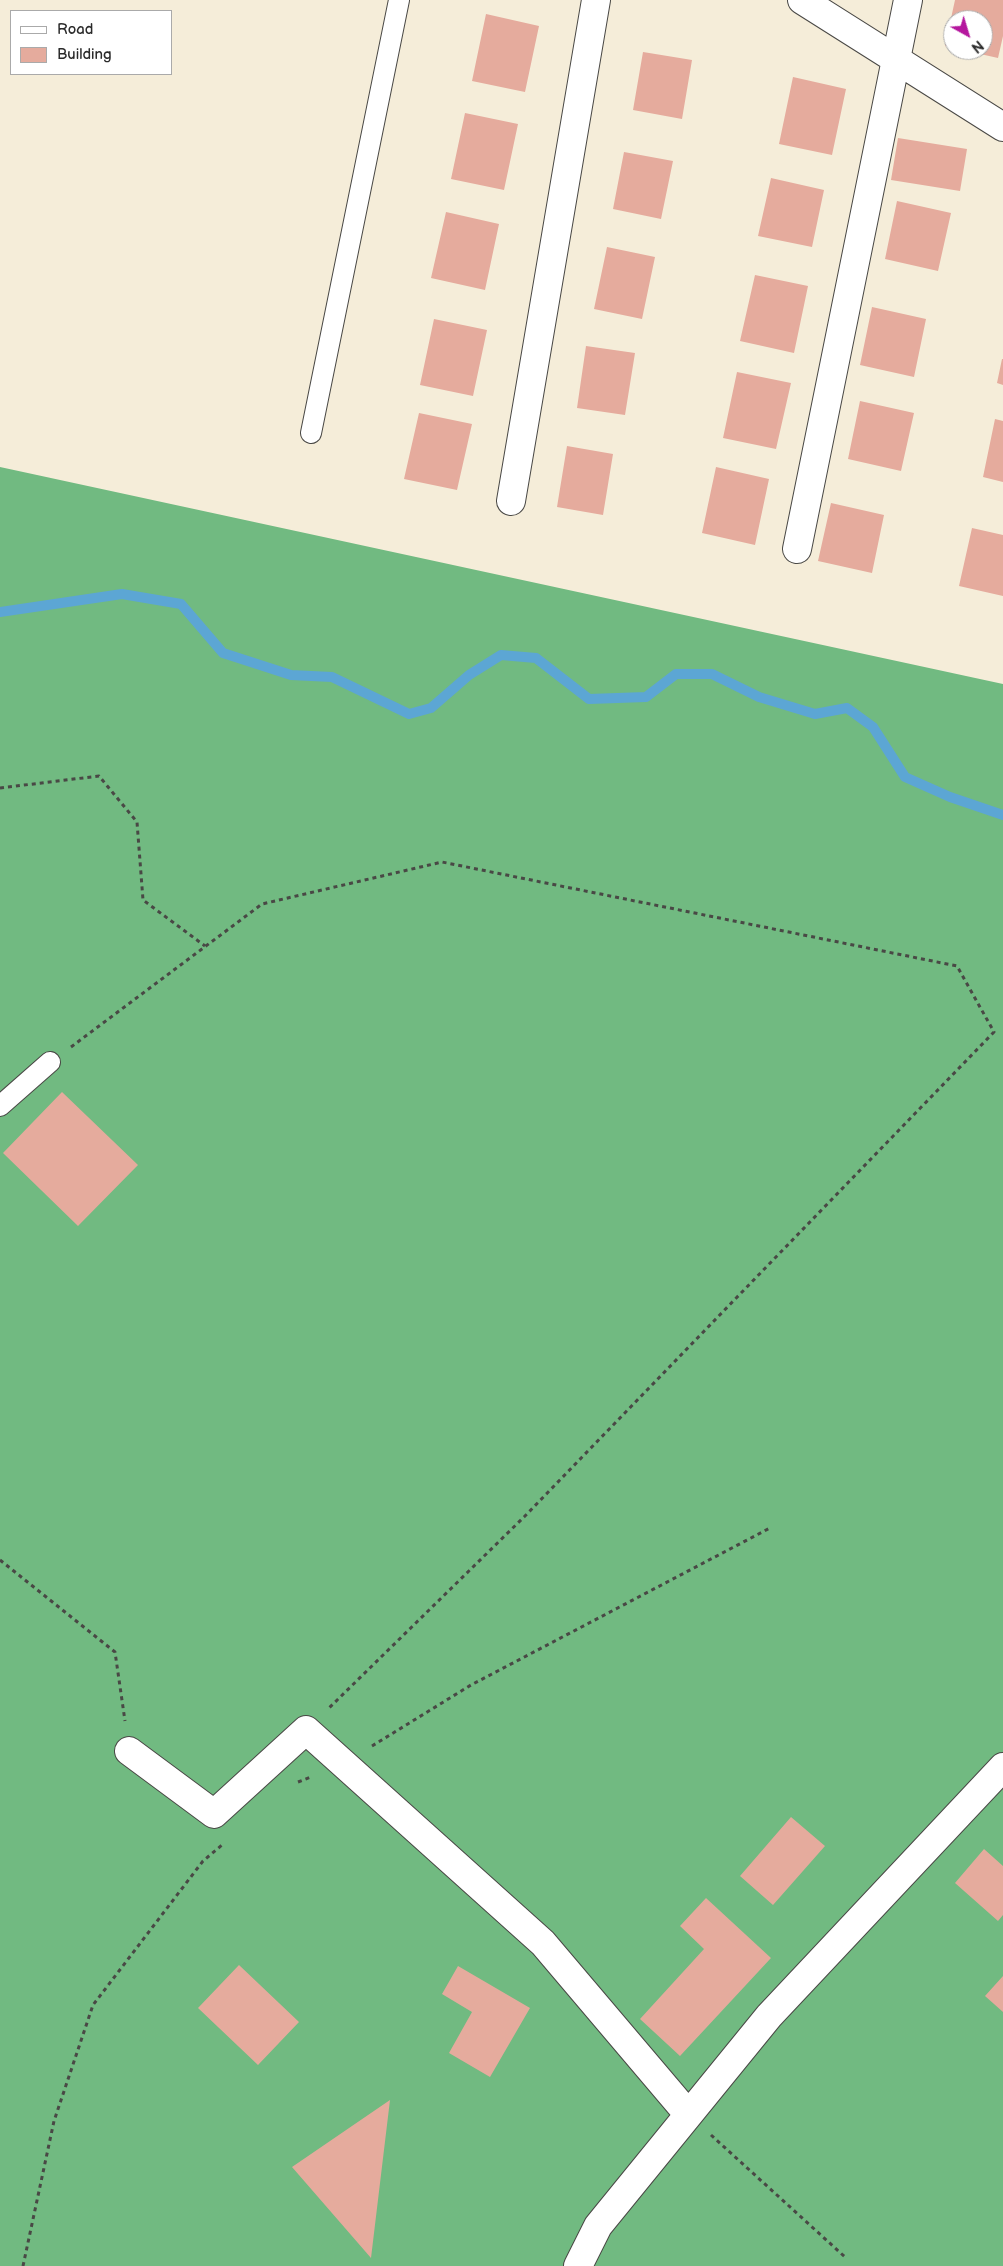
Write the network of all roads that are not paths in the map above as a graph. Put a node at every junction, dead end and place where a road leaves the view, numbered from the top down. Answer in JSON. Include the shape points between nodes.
{"nodes":[{"id":1,"x":399,"y":0,"type":"edge"},
{"id":2,"x":596,"y":0,"type":"edge"},
{"id":3,"x":802,"y":0,"type":"edge"},
{"id":4,"x":908,"y":0,"type":"edge"},
{"id":5,"x":896,"y":60,"type":"junction"},
{"id":6,"x":1003,"y":126,"type":"edge"},
{"id":7,"x":312,"y":433,"type":"dead end"},
{"id":8,"x":511,"y":501,"type":"dead end"},
{"id":9,"x":797,"y":549,"type":"dead end"},
{"id":10,"x":50,"y":1062,"type":"road end"},
{"id":11,"x":0,"y":1106,"type":"edge"},
{"id":12,"x":130,"y":1751,"type":"road end"},
{"id":13,"x":1003,"y":1767,"type":"edge"},
{"id":14,"x":688,"y":2114,"type":"junction"},
{"id":15,"x":578,"y":2266,"type":"edge"}],
"edges":[{"from":1,"to":7,"type":"lane"},
{"from":2,"to":8,"type":"street"},
{"from":3,"to":5,"type":"street"},
{"from":4,"to":5,"type":"street"},
{"from":5,"to":6,"type":"street"},
{"from":5,"to":9,"type":"street"},
{"from":10,"to":11,"type":"lane"},
{"from":12,"to":14,"type":"street","via":[[214,1814],[306,1730],[543,1943]]},
{"from":13,"to":14,"type":"street","via":[[769,2016]]},
{"from":14,"to":15,"type":"street","via":[[598,2226]]}]}
